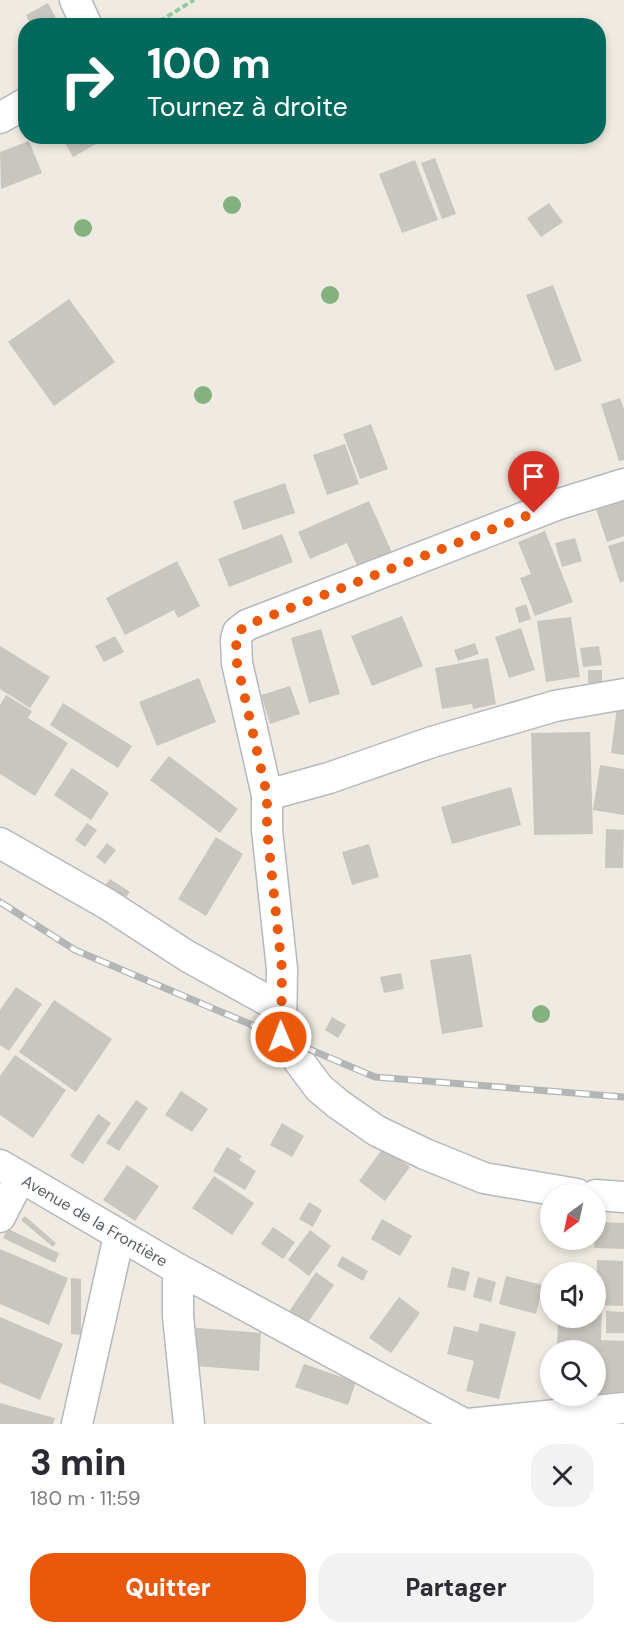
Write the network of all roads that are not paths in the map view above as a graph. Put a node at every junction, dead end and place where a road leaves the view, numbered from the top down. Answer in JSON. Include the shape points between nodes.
{"nodes":[{"id":1,"x":75,"y":0,"type":"edge"},
{"id":2,"x":83,"y":18,"type":"edge"},
{"id":3,"x":18,"y":108,"type":"edge"},
{"id":4,"x":0,"y":118,"type":"edge"},
{"id":5,"x":624,"y":484,"type":"edge"},
{"id":6,"x":624,"y":694,"type":"edge"},
{"id":7,"x":267,"y":795,"type":"junction"},
{"id":8,"x":0,"y":843,"type":"edge"},
{"id":9,"x":281,"y":1008,"type":"junction"},
{"id":10,"x":10,"y":1172,"type":"edge"},
{"id":11,"x":540,"y":1188,"type":"edge"},
{"id":12,"x":606,"y":1196,"type":"edge"},
{"id":13,"x":624,"y":1197,"type":"edge"},
{"id":14,"x":0,"y":1217,"type":"edge"},
{"id":15,"x":119,"y":1236,"type":"junction"},
{"id":16,"x":178,"y":1269,"type":"junction"},
{"id":17,"x":624,"y":1408,"type":"edge"},
{"id":18,"x":77,"y":1424,"type":"edge"},
{"id":19,"x":189,"y":1424,"type":"edge"},
{"id":20,"x":466,"y":1424,"type":"edge"}],
"edges":[{"from":1,"to":2,"type":"street"},
{"from":3,"to":4,"type":"street"},
{"from":5,"to":7,"type":"street","via":[[534,513],[247,625],[238,632],[237,663]]},
{"from":6,"to":7,"type":"street","via":[[555,706]]},
{"from":7,"to":9,"type":"street","via":[[267,830],[282,969]]},
{"from":8,"to":9,"type":"street"},
{"from":9,"to":11,"type":"street","via":[[281,1037],[319,1088],[338,1104],[377,1131],[425,1154],[484,1178]]},
{"from":10,"to":14,"type":"street"},
{"from":10,"to":15,"type":"street","name":"Avenue de la Frontière"},
{"from":12,"to":13,"type":"street"},
{"from":15,"to":16,"type":"street","name":"Avenue de la Frontière"},
{"from":15,"to":18,"type":"street"},
{"from":16,"to":19,"type":"street","name":"Avenue de la Frontière","via":[[178,1316]]},
{"from":16,"to":20,"type":"street"},
{"from":17,"to":20,"type":"street"}]}
